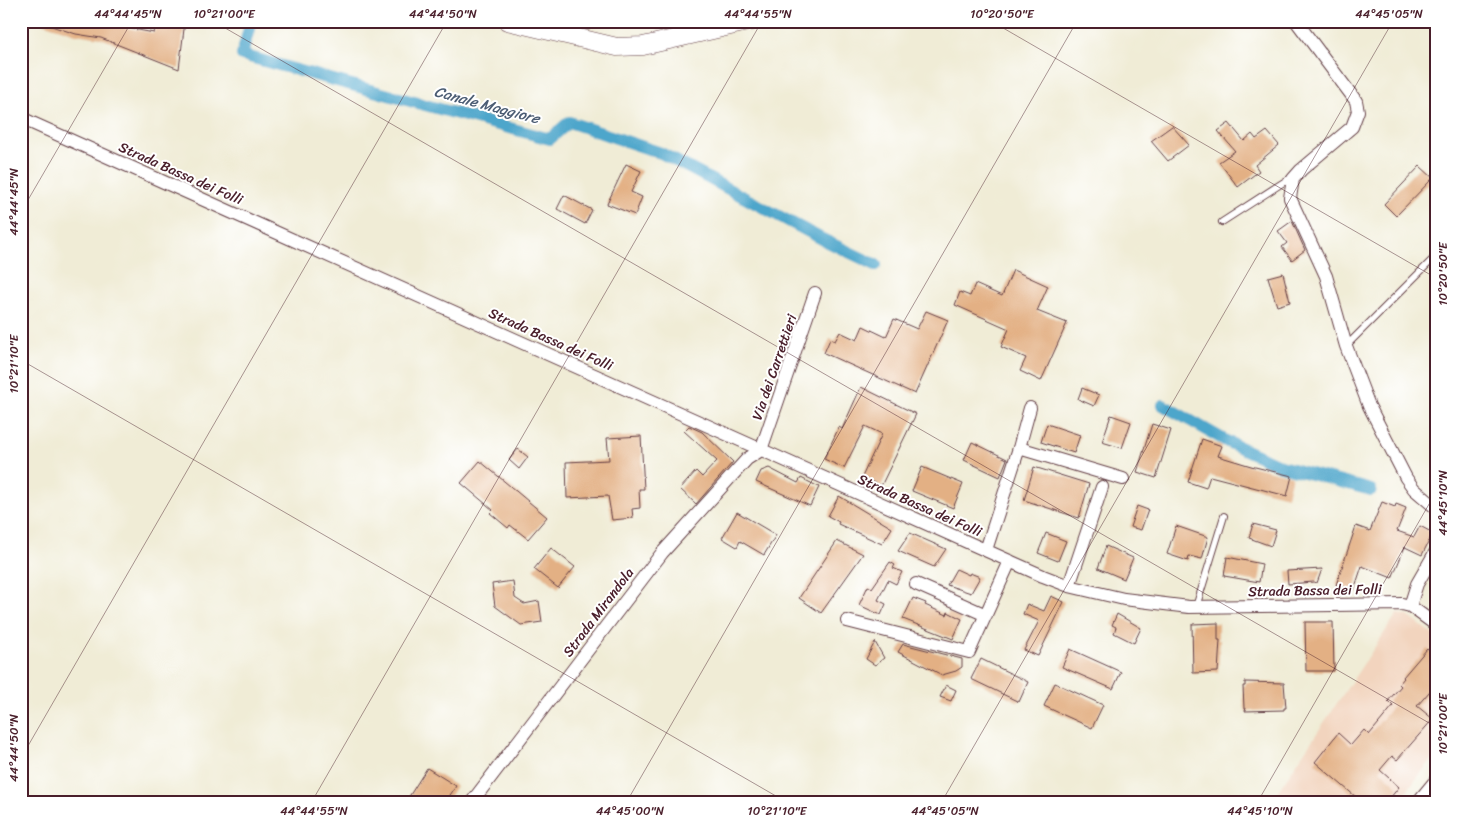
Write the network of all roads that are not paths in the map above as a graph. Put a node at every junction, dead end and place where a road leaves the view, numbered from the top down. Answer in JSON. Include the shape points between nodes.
{"nodes":[{"id":1,"x":507,"y":21,"type":"edge"},
{"id":2,"x":752,"y":21,"type":"edge"},
{"id":3,"x":1296,"y":21,"type":"edge"},
{"id":4,"x":21,"y":118,"type":"edge"},
{"id":5,"x":1293,"y":179,"type":"junction"},
{"id":6,"x":1222,"y":222,"type":"dead end"},
{"id":7,"x":1436,"y":256,"type":"edge"},
{"id":8,"x":815,"y":293,"type":"dead end"},
{"id":9,"x":1346,"y":346,"type":"junction"},
{"id":10,"x":1030,"y":408,"type":"dead end"},
{"id":11,"x":1019,"y":448,"type":"junction"},
{"id":12,"x":761,"y":450,"type":"junction"},
{"id":13,"x":1123,"y":479,"type":"dead end"},
{"id":14,"x":1102,"y":487,"type":"dead end"},
{"id":15,"x":1436,"y":508,"type":"edge"},
{"id":16,"x":1224,"y":516,"type":"dead end"},
{"id":17,"x":986,"y":550,"type":"junction"},
{"id":18,"x":1436,"y":551,"type":"edge"},
{"id":19,"x":1010,"y":561,"type":"junction"},
{"id":20,"x":916,"y":584,"type":"dead end"},
{"id":21,"x":1069,"y":586,"type":"junction"},
{"id":22,"x":1410,"y":606,"type":"junction"},
{"id":23,"x":1196,"y":607,"type":"junction"},
{"id":24,"x":986,"y":615,"type":"junction"},
{"id":25,"x":846,"y":621,"type":"dead end"},
{"id":26,"x":1436,"y":625,"type":"edge"},
{"id":27,"x":1436,"y":780,"type":"edge"},
{"id":28,"x":471,"y":803,"type":"edge"},
{"id":29,"x":1418,"y":803,"type":"edge"}],
"edges":[{"from":1,"to":2,"type":"main road","via":[[617,46],[643,46]]},
{"from":3,"to":5,"type":"street","via":[[1356,101],[1358,111],[1345,134]]},
{"from":4,"to":12,"type":"street","name":"Strada Bassa dei Folli"},
{"from":5,"to":6,"type":"lane"},
{"from":5,"to":9,"type":"street","via":[[1290,198],[1326,276]]},
{"from":7,"to":9,"type":"lane"},
{"from":8,"to":12,"type":"street","name":"Via dei Carrettieri"},
{"from":9,"to":15,"type":"street","via":[[1370,406],[1406,478]]},
{"from":10,"to":11,"type":"street"},
{"from":11,"to":13,"type":"street"},
{"from":11,"to":17,"type":"street"},
{"from":12,"to":17,"type":"street","name":"Strada Bassa dei Folli"},
{"from":12,"to":28,"type":"street","name":"Strada Mirandola","via":[[747,459],[662,553]]},
{"from":14,"to":21,"type":"street"},
{"from":16,"to":23,"type":"lane"},
{"from":17,"to":19,"type":"street","name":"Strada Bassa dei Folli"},
{"from":18,"to":22,"type":"street","via":[[1417,584]]},
{"from":19,"to":21,"type":"street","name":"Strada Bassa dei Folli"},
{"from":19,"to":24,"type":"street"},
{"from":20,"to":24,"type":"street"},
{"from":21,"to":23,"type":"street","name":"Strada Bassa dei Folli","via":[[1124,599]]},
{"from":22,"to":23,"type":"street","name":"Strada Bassa dei Folli","via":[[1367,603]]},
{"from":22,"to":26,"type":"street"},
{"from":24,"to":25,"type":"street","via":[[969,652]]},
{"from":27,"to":29,"type":"street"}]}
